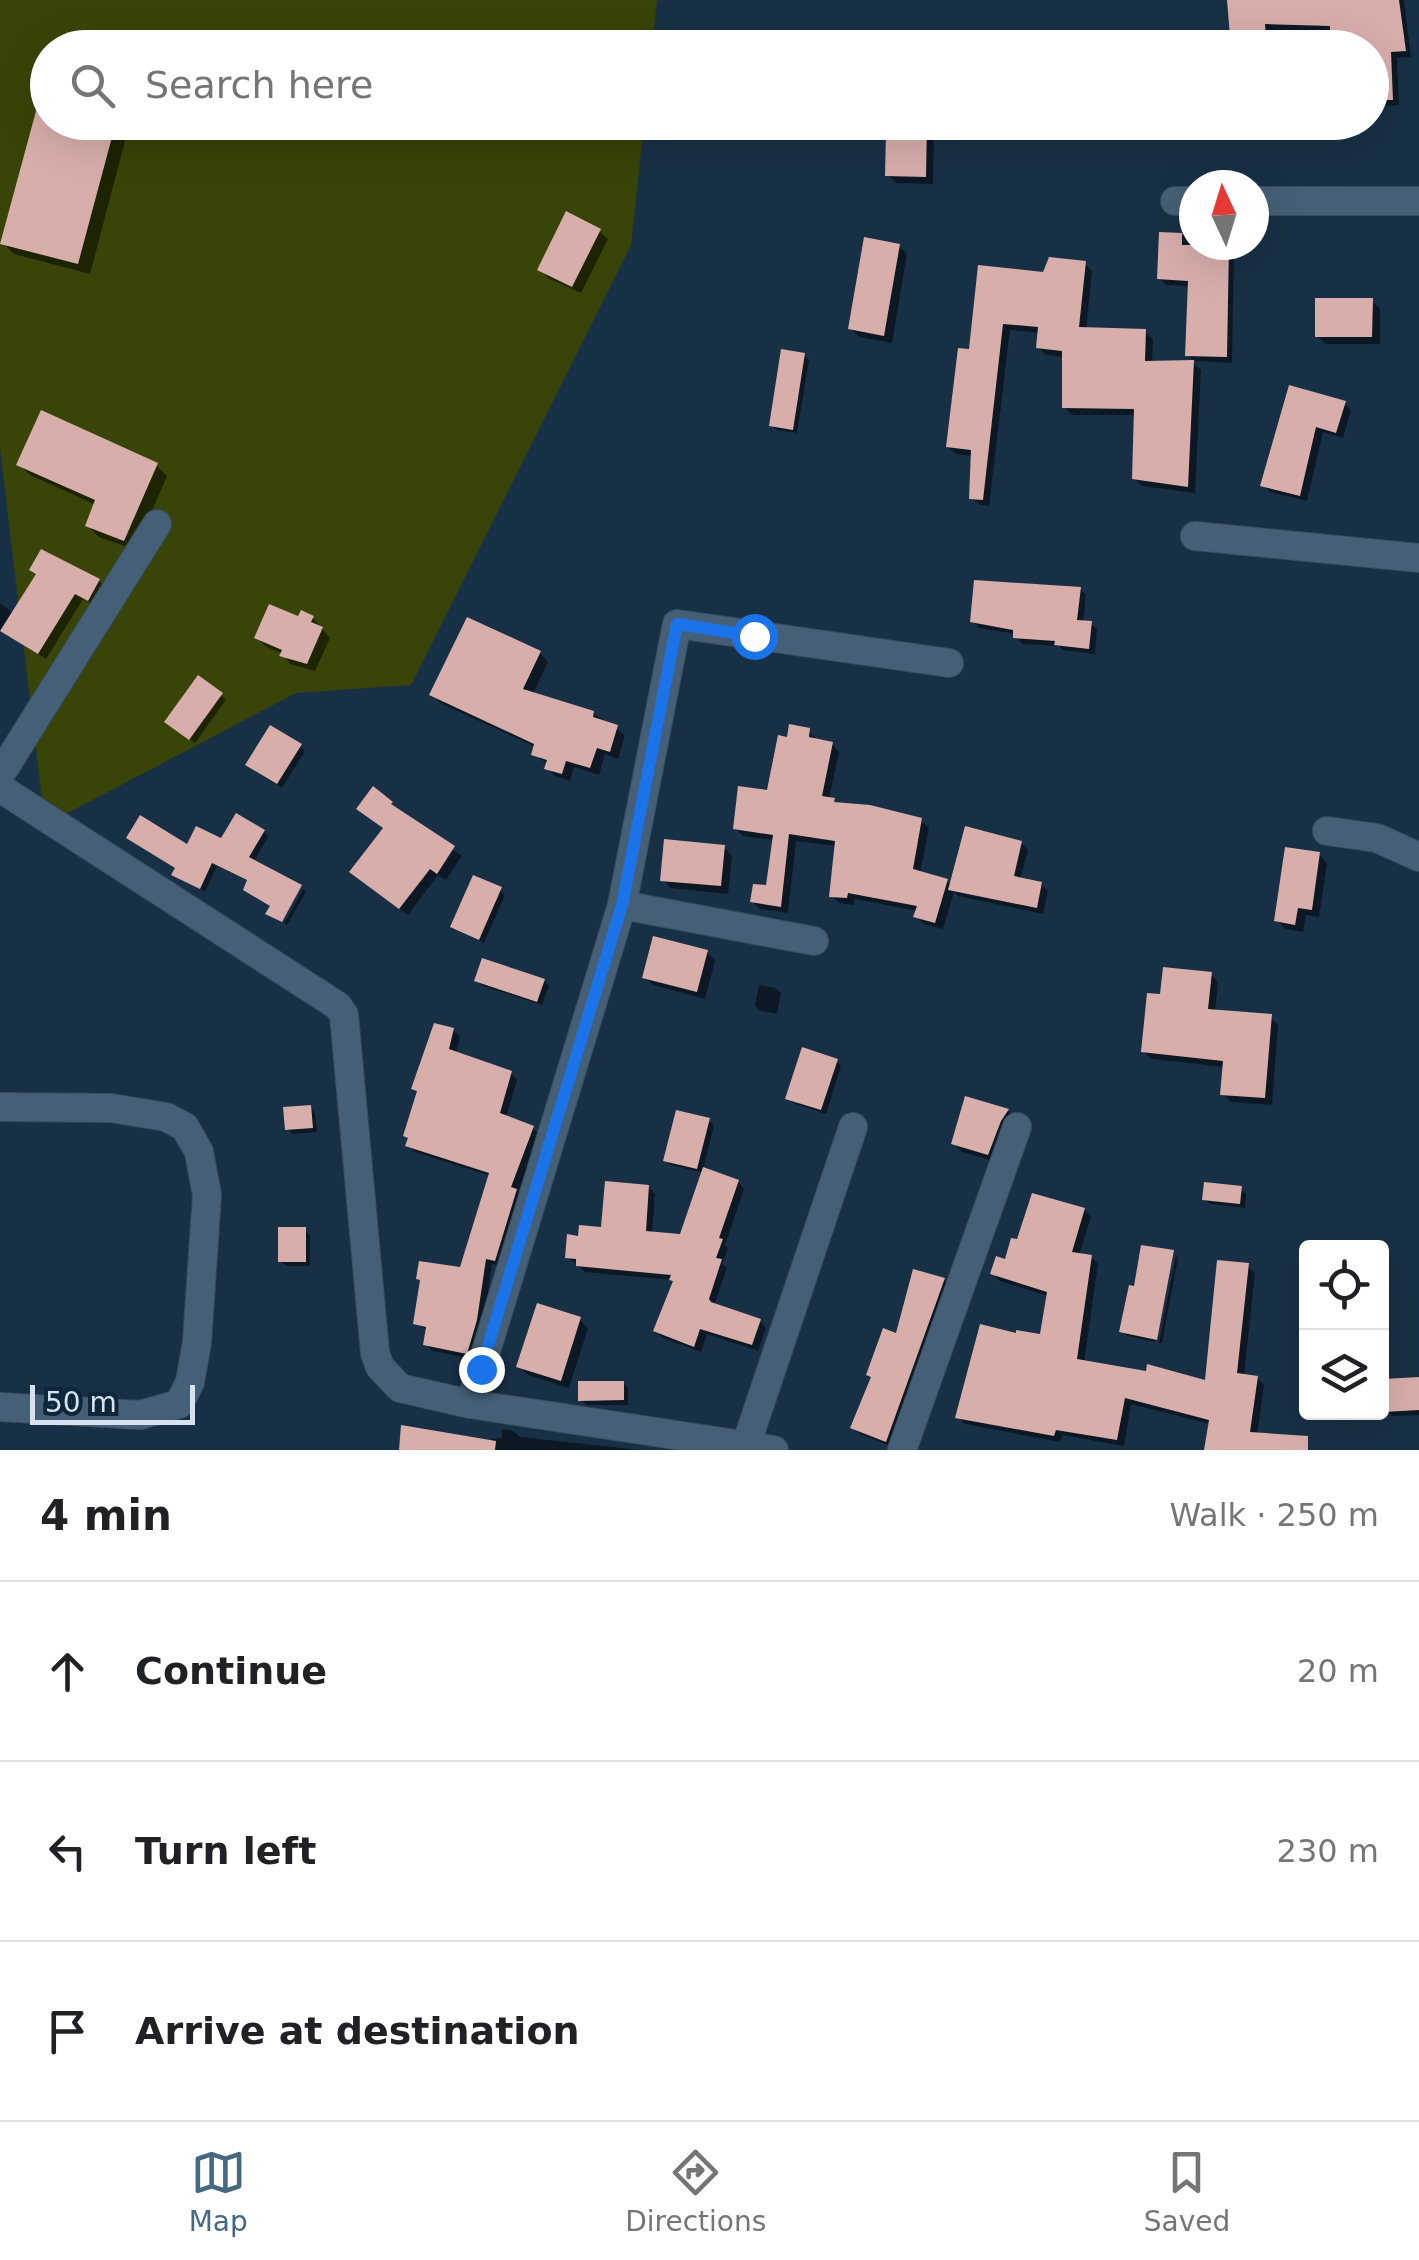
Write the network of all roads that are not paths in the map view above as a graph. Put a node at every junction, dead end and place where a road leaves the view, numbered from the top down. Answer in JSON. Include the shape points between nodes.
{"nodes":[{"id":1,"x":1419,"y":200,"type":"edge"},
{"id":2,"x":1269,"y":201,"type":"edge"},
{"id":3,"x":157,"y":524,"type":"dead end"},
{"id":4,"x":1195,"y":536,"type":"dead end"},
{"id":5,"x":1419,"y":558,"type":"edge"},
{"id":6,"x":949,"y":663,"type":"dead end"},
{"id":7,"x":0,"y":775,"type":"edge"},
{"id":8,"x":0,"y":788,"type":"edge"},
{"id":9,"x":1327,"y":831,"type":"dead end"},
{"id":10,"x":1419,"y":857,"type":"edge"},
{"id":11,"x":622,"y":905,"type":"junction"},
{"id":12,"x":814,"y":941,"type":"dead end"},
{"id":13,"x":0,"y":1106,"type":"edge"},
{"id":14,"x":854,"y":1126,"type":"dead end"},
{"id":15,"x":1017,"y":1127,"type":"dead end"},
{"id":16,"x":470,"y":1404,"type":"junction"},
{"id":17,"x":0,"y":1407,"type":"edge"},
{"id":18,"x":760,"y":1447,"type":"edge"},
{"id":19,"x":902,"y":1450,"type":"edge"}],
"edges":[{"from":1,"to":2,"type":"street"},
{"from":3,"to":7,"type":"street"},
{"from":4,"to":5,"type":"street"},
{"from":6,"to":11,"type":"street","via":[[677,624]]},
{"from":8,"to":16,"type":"street","via":[[338,1006],[344,1015],[375,1353],[400,1388]]},
{"from":9,"to":10,"type":"street","via":[[1376,838]]},
{"from":11,"to":12,"type":"street"},
{"from":11,"to":16,"type":"street"},
{"from":13,"to":17,"type":"street","via":[[111,1108],[166,1117],[185,1127],[199,1152],[207,1195],[197,1342],[179,1404],[140,1415]]},
{"from":14,"to":18,"type":"street"},
{"from":15,"to":19,"type":"street"},
{"from":16,"to":18,"type":"street"}]}
